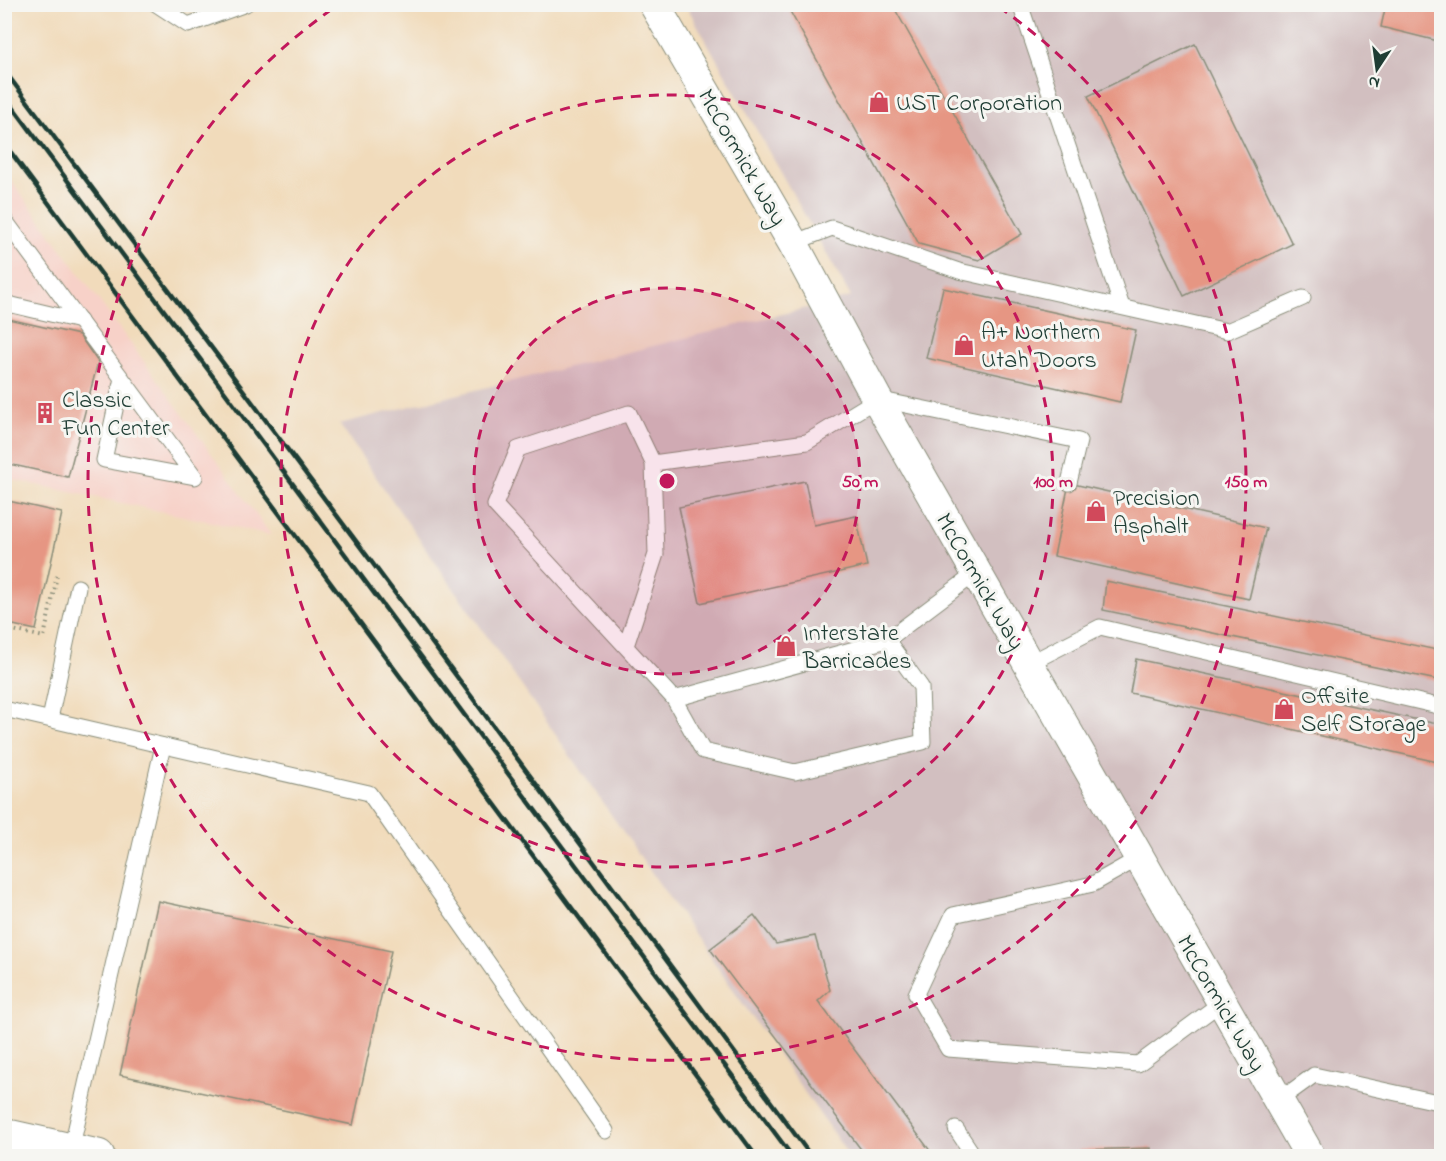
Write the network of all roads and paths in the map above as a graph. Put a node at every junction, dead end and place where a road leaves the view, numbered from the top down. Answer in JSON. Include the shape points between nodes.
{"nodes":[{"id":1,"x":156,"y":4,"type":"edge"},
{"id":2,"x":246,"y":4,"type":"edge"},
{"id":3,"x":654,"y":4,"type":"edge"},
{"id":4,"x":1020,"y":4,"type":"edge"},
{"id":5,"x":4,"y":219,"type":"edge"},
{"id":6,"x":793,"y":243,"type":"junction"},
{"id":7,"x":1302,"y":298,"type":"dead end"},
{"id":8,"x":4,"y":303,"type":"edge"},
{"id":9,"x":1122,"y":308,"type":"junction"},
{"id":10,"x":80,"y":321,"type":"junction"},
{"id":11,"x":122,"y":378,"type":"junction"},
{"id":12,"x":877,"y":399,"type":"junction"},
{"id":13,"x":653,"y":463,"type":"junction"},
{"id":14,"x":1069,"y":483,"type":"dead end"},
{"id":15,"x":976,"y":573,"type":"junction"},
{"id":16,"x":57,"y":576,"type":"dead end"},
{"id":17,"x":78,"y":587,"type":"dead end"},
{"id":18,"x":4,"y":628,"type":"edge"},
{"id":19,"x":886,"y":640,"type":"junction"},
{"id":20,"x":626,"y":646,"type":"junction"},
{"id":21,"x":1028,"y":664,"type":"junction"},
{"id":22,"x":674,"y":699,"type":"junction"},
{"id":23,"x":1442,"y":707,"type":"edge"},
{"id":24,"x":4,"y":710,"type":"edge"},
{"id":25,"x":50,"y":719,"type":"junction"},
{"id":26,"x":163,"y":746,"type":"junction"},
{"id":27,"x":1140,"y":858,"type":"junction"},
{"id":28,"x":1222,"y":1002,"type":"junction"},
{"id":29,"x":1278,"y":1101,"type":"junction"},
{"id":30,"x":1442,"y":1103,"type":"edge"},
{"id":31,"x":956,"y":1129,"type":"dead end"},
{"id":32,"x":606,"y":1131,"type":"dead end"},
{"id":33,"x":4,"y":1135,"type":"edge"},
{"id":34,"x":84,"y":1154,"type":"edge"},
{"id":35,"x":974,"y":1156,"type":"edge"},
{"id":36,"x":1310,"y":1156,"type":"edge"}],
"edges":[{"from":1,"to":2,"type":"lane","via":[[188,25]]},
{"from":3,"to":6,"type":"street","name":"McCormick Way"},
{"from":4,"to":9,"type":"lane"},
{"from":5,"to":10,"type":"lane"},
{"from":6,"to":9,"type":"lane","via":[[832,228],[959,271]]},
{"from":6,"to":12,"type":"street","name":"McCormick Way"},
{"from":7,"to":9,"type":"lane","via":[[1227,331]]},
{"from":8,"to":10,"type":"lane"},
{"from":10,"to":11,"type":"lane"},
{"from":11,"to":11,"type":"lane","via":[[104,460],[195,477],[161,432]]},
{"from":12,"to":13,"type":"lane","via":[[807,441]]},
{"from":12,"to":14,"type":"lane","via":[[1079,441]]},
{"from":12,"to":15,"type":"street","name":"McCormick Way"},
{"from":13,"to":20,"type":"lane","via":[[656,554]]},
{"from":13,"to":20,"type":"lane","via":[[629,413],[518,449],[495,505]]},
{"from":15,"to":19,"type":"lane"},
{"from":15,"to":21,"type":"street","name":"McCormick Way"},
{"from":16,"to":18,"type":"path","via":[[44,637]]},
{"from":17,"to":25,"type":"lane"},
{"from":19,"to":22,"type":"lane"},
{"from":19,"to":22,"type":"lane","via":[[921,687],[922,742],[795,772],[703,751]]},
{"from":20,"to":22,"type":"lane"},
{"from":21,"to":23,"type":"lane","via":[[1100,627]]},
{"from":21,"to":27,"type":"street","name":"McCormick Way"},
{"from":24,"to":25,"type":"lane"},
{"from":25,"to":26,"type":"lane"},
{"from":26,"to":32,"type":"lane","via":[[369,793]]},
{"from":26,"to":34,"type":"lane"},
{"from":27,"to":28,"type":"street","name":"McCormick Way"},
{"from":27,"to":28,"type":"lane","via":[[1093,884],[953,915],[916,994],[948,1049],[1138,1064]]},
{"from":28,"to":29,"type":"street","name":"McCormick Way"},
{"from":29,"to":30,"type":"lane","via":[[1314,1075]]},
{"from":29,"to":36,"type":"street","name":"McCormick Way"},
{"from":31,"to":35,"type":"lane"},
{"from":33,"to":34,"type":"main road"}]}
